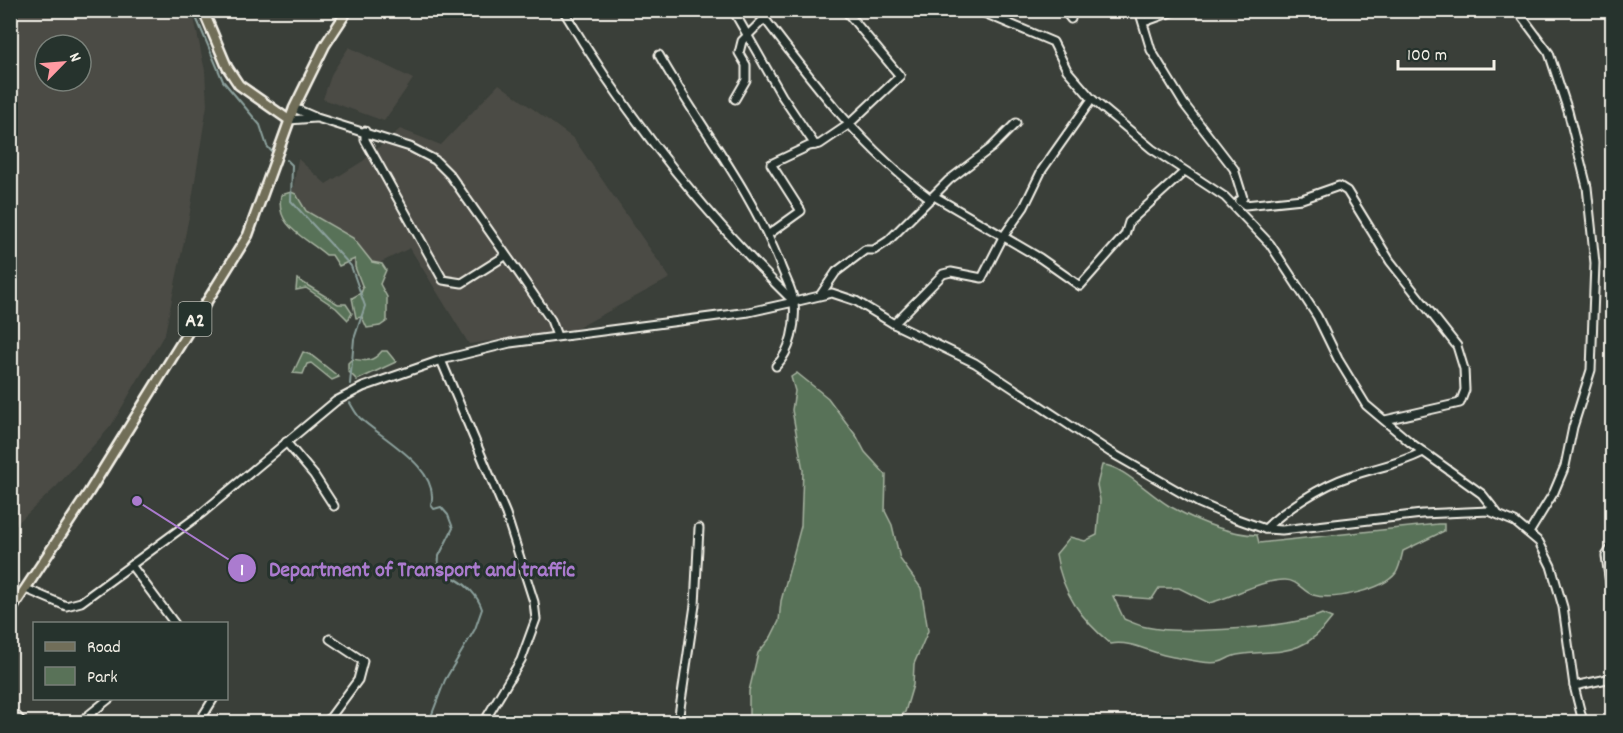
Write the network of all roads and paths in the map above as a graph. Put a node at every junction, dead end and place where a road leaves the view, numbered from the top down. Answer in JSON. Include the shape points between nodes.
{"nodes":[{"id":1,"x":203,"y":10,"type":"edge"},
{"id":2,"x":348,"y":10,"type":"edge"},
{"id":3,"x":563,"y":10,"type":"edge"},
{"id":4,"x":733,"y":10,"type":"edge"},
{"id":5,"x":773,"y":10,"type":"edge"},
{"id":6,"x":845,"y":10,"type":"edge"},
{"id":7,"x":977,"y":10,"type":"edge"},
{"id":8,"x":1064,"y":10,"type":"edge"},
{"id":9,"x":1139,"y":10,"type":"edge"},
{"id":10,"x":1177,"y":10,"type":"edge"},
{"id":11,"x":1517,"y":10,"type":"edge"},
{"id":12,"x":765,"y":19,"type":"junction"},
{"id":13,"x":1071,"y":19,"type":"dead end"},
{"id":14,"x":1143,"y":22,"type":"junction"},
{"id":15,"x":747,"y":35,"type":"junction"},
{"id":16,"x":659,"y":55,"type":"dead end"},
{"id":17,"x":735,"y":99,"type":"dead end"},
{"id":18,"x":1092,"y":99,"type":"junction"},
{"id":19,"x":272,"y":108,"type":"junction"},
{"id":20,"x":294,"y":108,"type":"junction"},
{"id":21,"x":317,"y":118,"type":"junction"},
{"id":22,"x":289,"y":120,"type":"junction"},
{"id":23,"x":1016,"y":123,"type":"dead end"},
{"id":24,"x":848,"y":125,"type":"junction"},
{"id":25,"x":364,"y":131,"type":"junction"},
{"id":26,"x":815,"y":145,"type":"junction"},
{"id":27,"x":1184,"y":172,"type":"junction"},
{"id":28,"x":933,"y":198,"type":"junction"},
{"id":29,"x":1237,"y":203,"type":"junction"},
{"id":30,"x":769,"y":234,"type":"junction"},
{"id":31,"x":1003,"y":237,"type":"junction"},
{"id":32,"x":505,"y":256,"type":"junction"},
{"id":33,"x":821,"y":294,"type":"junction"},
{"id":34,"x":794,"y":302,"type":"junction"},
{"id":35,"x":894,"y":324,"type":"junction"},
{"id":36,"x":557,"y":336,"type":"junction"},
{"id":37,"x":441,"y":360,"type":"junction"},
{"id":38,"x":776,"y":366,"type":"dead end"},
{"id":39,"x":1385,"y":420,"type":"junction"},
{"id":40,"x":286,"y":442,"type":"junction"},
{"id":41,"x":1423,"y":452,"type":"junction"},
{"id":42,"x":334,"y":506,"type":"dead end"},
{"id":43,"x":1497,"y":513,"type":"junction"},
{"id":44,"x":699,"y":528,"type":"dead end"},
{"id":45,"x":1265,"y":529,"type":"junction"},
{"id":46,"x":1529,"y":533,"type":"junction"},
{"id":47,"x":1612,"y":547,"type":"edge"},
{"id":48,"x":130,"y":565,"type":"junction"},
{"id":49,"x":26,"y":589,"type":"junction"},
{"id":50,"x":1612,"y":598,"type":"edge"},
{"id":51,"x":10,"y":612,"type":"edge"},
{"id":52,"x":173,"y":622,"type":"edge"},
{"id":53,"x":330,"y":639,"type":"dead end"},
{"id":54,"x":1612,"y":678,"type":"edge"},
{"id":55,"x":1574,"y":686,"type":"junction"},
{"id":56,"x":109,"y":700,"type":"edge"},
{"id":57,"x":213,"y":700,"type":"edge"},
{"id":58,"x":12,"y":711,"type":"edge"},
{"id":59,"x":22,"y":723,"type":"edge"},
{"id":60,"x":80,"y":723,"type":"edge"},
{"id":61,"x":199,"y":723,"type":"edge"},
{"id":62,"x":327,"y":723,"type":"edge"},
{"id":63,"x":484,"y":723,"type":"edge"},
{"id":64,"x":678,"y":723,"type":"edge"},
{"id":65,"x":1583,"y":723,"type":"edge"}],
"edges":[{"from":1,"to":19,"type":"main road","via":[[238,85]]},
{"from":2,"to":20,"type":"main road","number":"A2","via":[[325,45]]},
{"from":3,"to":34,"type":"street","via":[[679,178]]},
{"from":4,"to":15,"type":"street"},
{"from":5,"to":12,"type":"street"},
{"from":6,"to":24,"type":"street","via":[[900,76]]},
{"from":7,"to":18,"type":"street","via":[[1053,42],[1068,70]]},
{"from":8,"to":13,"type":"street"},
{"from":9,"to":14,"type":"street"},
{"from":10,"to":14,"type":"street"},
{"from":11,"to":46,"type":"street","via":[[1549,53],[1568,111],[1587,187],[1595,262],[1591,370],[1565,466]]},
{"from":12,"to":15,"type":"street"},
{"from":12,"to":24,"type":"street"},
{"from":14,"to":29,"type":"street","via":[[1151,50],[1168,80],[1234,169],[1243,198]]},
{"from":15,"to":17,"type":"street","via":[[739,53],[746,65],[746,80]]},
{"from":15,"to":26,"type":"street"},
{"from":16,"to":30,"type":"street","via":[[731,166]]},
{"from":18,"to":27,"type":"street"},
{"from":18,"to":31,"type":"street","via":[[1042,170],[1017,219]]},
{"from":19,"to":20,"type":"main road"},
{"from":19,"to":22,"type":"main road"},
{"from":20,"to":21,"type":"street"},
{"from":20,"to":22,"type":"main road","number":"A2"},
{"from":21,"to":22,"type":"street"},
{"from":21,"to":25,"type":"street"},
{"from":22,"to":49,"type":"main road","number":"A2","via":[[248,235]]},
{"from":23,"to":28,"type":"street"},
{"from":24,"to":26,"type":"street"},
{"from":24,"to":28,"type":"street","via":[[890,168]]},
{"from":25,"to":32,"type":"street","via":[[435,160],[450,175]]},
{"from":25,"to":32,"type":"street","via":[[365,140],[443,280],[462,283]]},
{"from":26,"to":30,"type":"street","via":[[771,164],[801,211]]},
{"from":27,"to":29,"type":"street"},
{"from":27,"to":31,"type":"street","via":[[1129,222],[1125,235],[1080,286]]},
{"from":28,"to":31,"type":"street"},
{"from":28,"to":33,"type":"street","via":[[888,241],[874,250],[865,250],[836,272]]},
{"from":29,"to":39,"type":"street","via":[[1270,244],[1317,316],[1366,405]]},
{"from":29,"to":39,"type":"street","via":[[1302,199],[1339,186],[1347,191],[1390,261],[1457,346],[1464,369],[1465,390],[1460,403]]},
{"from":30,"to":34,"type":"street"},
{"from":31,"to":35,"type":"street","via":[[982,278],[943,274]]},
{"from":32,"to":36,"type":"street","via":[[551,320]]},
{"from":33,"to":34,"type":"street"},
{"from":33,"to":35,"type":"street","via":[[832,293],[856,301]]},
{"from":34,"to":36,"type":"street","via":[[749,312]]},
{"from":34,"to":38,"type":"street","via":[[789,350]]},
{"from":35,"to":45,"type":"street","via":[[975,363],[1110,452],[1191,498]]},
{"from":36,"to":37,"type":"street"},
{"from":37,"to":40,"type":"street","via":[[363,387],[336,401]]},
{"from":37,"to":63,"type":"street","via":[[484,458],[534,602],[536,619],[521,660]]},
{"from":39,"to":41,"type":"street"},
{"from":40,"to":42,"type":"street"},
{"from":40,"to":48,"type":"street","via":[[202,513]]},
{"from":41,"to":43,"type":"street","via":[[1482,494]]},
{"from":41,"to":45,"type":"street","via":[[1399,464],[1341,480],[1282,512]]},
{"from":43,"to":45,"type":"street","via":[[1422,514]]},
{"from":43,"to":46,"type":"street"},
{"from":44,"to":64,"type":"street","via":[[695,604]]},
{"from":46,"to":55,"type":"street","via":[[1539,542],[1551,567],[1563,607]]},
{"from":47,"to":50,"type":"street","via":[[1606,556]]},
{"from":48,"to":49,"type":"street","via":[[74,606]]},
{"from":48,"to":52,"type":"street"},
{"from":49,"to":51,"type":"main road","number":"A2"},
{"from":53,"to":62,"type":"street","via":[[363,661],[358,680]]},
{"from":54,"to":55,"type":"street"},
{"from":55,"to":65,"type":"street"},
{"from":56,"to":60,"type":"street"},
{"from":57,"to":61,"type":"street"},
{"from":58,"to":59,"type":"street"}]}
